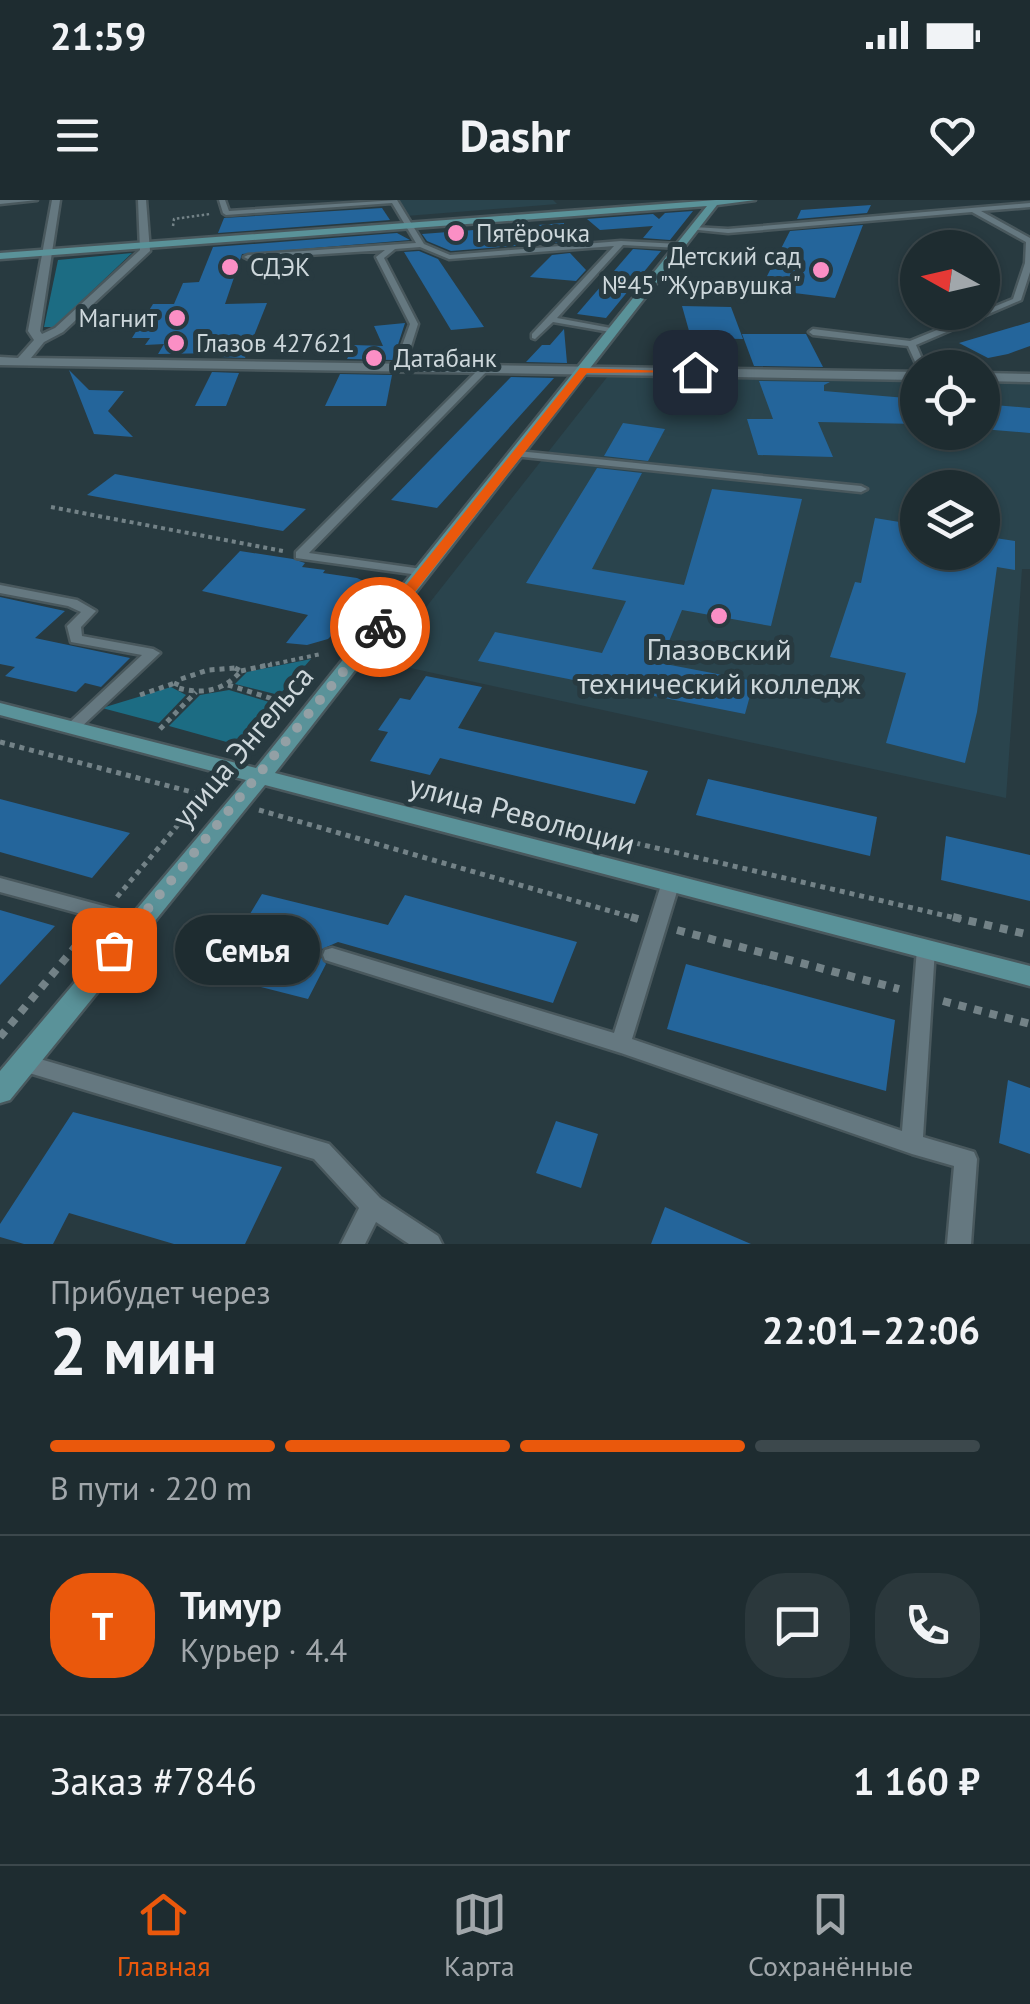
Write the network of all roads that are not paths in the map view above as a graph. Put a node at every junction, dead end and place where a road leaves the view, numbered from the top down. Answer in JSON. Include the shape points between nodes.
{"nodes":[{"id":1,"x":34,"y":200,"type":"edge"},
{"id":2,"x":56,"y":200,"type":"edge"},
{"id":3,"x":142,"y":200,"type":"edge"},
{"id":4,"x":222,"y":200,"type":"edge"},
{"id":5,"x":751,"y":200,"type":"edge"},
{"id":6,"x":0,"y":202,"type":"edge"},
{"id":7,"x":712,"y":202,"type":"edge"},
{"id":8,"x":1030,"y":204,"type":"edge"},
{"id":9,"x":972,"y":209,"type":"junction"},
{"id":10,"x":409,"y":225,"type":"junction"},
{"id":11,"x":693,"y":229,"type":"junction"},
{"id":12,"x":621,"y":242,"type":"junction"},
{"id":13,"x":421,"y":244,"type":"junction"},
{"id":14,"x":148,"y":245,"type":"junction"},
{"id":15,"x":394,"y":246,"type":"junction"},
{"id":16,"x":679,"y":246,"type":"junction"},
{"id":17,"x":45,"y":253,"type":"junction"},
{"id":18,"x":0,"y":256,"type":"edge"},
{"id":19,"x":248,"y":257,"type":"dead end"},
{"id":20,"x":551,"y":319,"type":"junction"},
{"id":21,"x":614,"y":331,"type":"junction"},
{"id":22,"x":814,"y":332,"type":"dead end"},
{"id":23,"x":535,"y":336,"type":"dead end"},
{"id":24,"x":40,"y":340,"type":"junction"},
{"id":25,"x":911,"y":344,"type":"junction"},
{"id":26,"x":914,"y":350,"type":"edge"},
{"id":27,"x":12,"y":361,"type":"edge"},
{"id":28,"x":400,"y":365,"type":"junction"},
{"id":29,"x":485,"y":368,"type":"junction"},
{"id":30,"x":0,"y":370,"type":"edge"},
{"id":31,"x":584,"y":370,"type":"junction"},
{"id":32,"x":900,"y":376,"type":"edge"},
{"id":33,"x":1000,"y":377,"type":"edge"},
{"id":34,"x":1030,"y":378,"type":"edge"},
{"id":35,"x":518,"y":454,"type":"junction"},
{"id":36,"x":861,"y":489,"type":"dead end"},
{"id":37,"x":422,"y":574,"type":"junction"},
{"id":38,"x":0,"y":589,"type":"edge"},
{"id":39,"x":0,"y":709,"type":"edge"},
{"id":40,"x":72,"y":727,"type":"junction"},
{"id":41,"x":259,"y":776,"type":"junction"},
{"id":42,"x":0,"y":885,"type":"edge"},
{"id":43,"x":670,"y":886,"type":"junction"},
{"id":44,"x":136,"y":922,"type":"junction"},
{"id":45,"x":926,"y":949,"type":"junction"},
{"id":46,"x":332,"y":955,"type":"dead end"},
{"id":47,"x":1030,"y":976,"type":"edge"},
{"id":48,"x":621,"y":1044,"type":"junction"},
{"id":49,"x":23,"y":1063,"type":"junction"},
{"id":50,"x":0,"y":1091,"type":"edge"},
{"id":51,"x":912,"y":1144,"type":"junction"},
{"id":52,"x":372,"y":1206,"type":"junction"},
{"id":53,"x":352,"y":1244,"type":"edge"},
{"id":54,"x":430,"y":1244,"type":"edge"},
{"id":55,"x":960,"y":1244,"type":"edge"}],
"edges":[{"from":1,"to":6,"type":"lane"},
{"from":2,"to":17,"type":"street"},
{"from":3,"to":14,"type":"street"},
{"from":4,"to":10,"type":"lane","via":[[226,212],[394,201]]},
{"from":5,"to":7,"type":"main road"},
{"from":7,"to":10,"type":"main road"},
{"from":7,"to":11,"type":"main road","name":"улица Энгельса"},
{"from":8,"to":9,"type":"lane"},
{"from":9,"to":11,"type":"lane"},
{"from":9,"to":25,"type":"lane","via":[[1030,241],[1017,300]]},
{"from":10,"to":13,"type":"lane"},
{"from":10,"to":14,"type":"main road"},
{"from":11,"to":16,"type":"main road","name":"улица Энгельса"},
{"from":12,"to":13,"type":"lane","via":[[449,257]]},
{"from":12,"to":16,"type":"lane"},
{"from":12,"to":20,"type":"lane"},
{"from":13,"to":15,"type":"lane"},
{"from":14,"to":17,"type":"main road"},
{"from":14,"to":24,"type":"street","via":[[60,330]]},
{"from":15,"to":19,"type":"lane"},
{"from":15,"to":28,"type":"lane","via":[[380,258],[414,324]]},
{"from":16,"to":21,"type":"main road","name":"улица Энгельса"},
{"from":17,"to":18,"type":"main road"},
{"from":17,"to":24,"type":"street","via":[[34,331]]},
{"from":20,"to":21,"type":"lane"},
{"from":20,"to":23,"type":"lane"},
{"from":21,"to":31,"type":"main road","name":"улица Энгельса"},
{"from":22,"to":25,"type":"lane"},
{"from":24,"to":27,"type":"street"},
{"from":25,"to":26,"type":"lane"},
{"from":27,"to":28,"type":"street"},
{"from":27,"to":30,"type":"street"},
{"from":28,"to":29,"type":"street"},
{"from":29,"to":31,"type":"street"},
{"from":29,"to":37,"type":"lane","via":[[300,555]]},
{"from":31,"to":32,"type":"street"},
{"from":31,"to":35,"type":"main road","name":"улица Энгельса"},
{"from":33,"to":34,"type":"street"},
{"from":35,"to":36,"type":"lane"},
{"from":35,"to":37,"type":"main road","name":"улица Энгельса"},
{"from":37,"to":41,"type":"main road","name":"улица Энгельса"},
{"from":38,"to":40,"type":"lane","via":[[89,611],[74,626],[76,639],[153,654]]},
{"from":39,"to":40,"type":"main road","name":"улица Революции"},
{"from":40,"to":41,"type":"main road","name":"улица Революции"},
{"from":41,"to":43,"type":"main road","name":"улица Революции"},
{"from":41,"to":44,"type":"main road","name":"улица Энгельса"},
{"from":42,"to":44,"type":"lane"},
{"from":43,"to":45,"type":"main road","name":"улица Революции"},
{"from":43,"to":48,"type":"lane"},
{"from":44,"to":49,"type":"main road","name":"улица Энгельса"},
{"from":45,"to":47,"type":"main road","name":"улица Революции"},
{"from":45,"to":51,"type":"lane"},
{"from":46,"to":48,"type":"lane"},
{"from":48,"to":51,"type":"lane"},
{"from":49,"to":50,"type":"main road","name":"улица Энгельса"},
{"from":49,"to":52,"type":"lane","via":[[321,1151]]},
{"from":51,"to":55,"type":"lane","via":[[966,1159]]},
{"from":52,"to":53,"type":"lane"},
{"from":52,"to":54,"type":"lane"}]}
